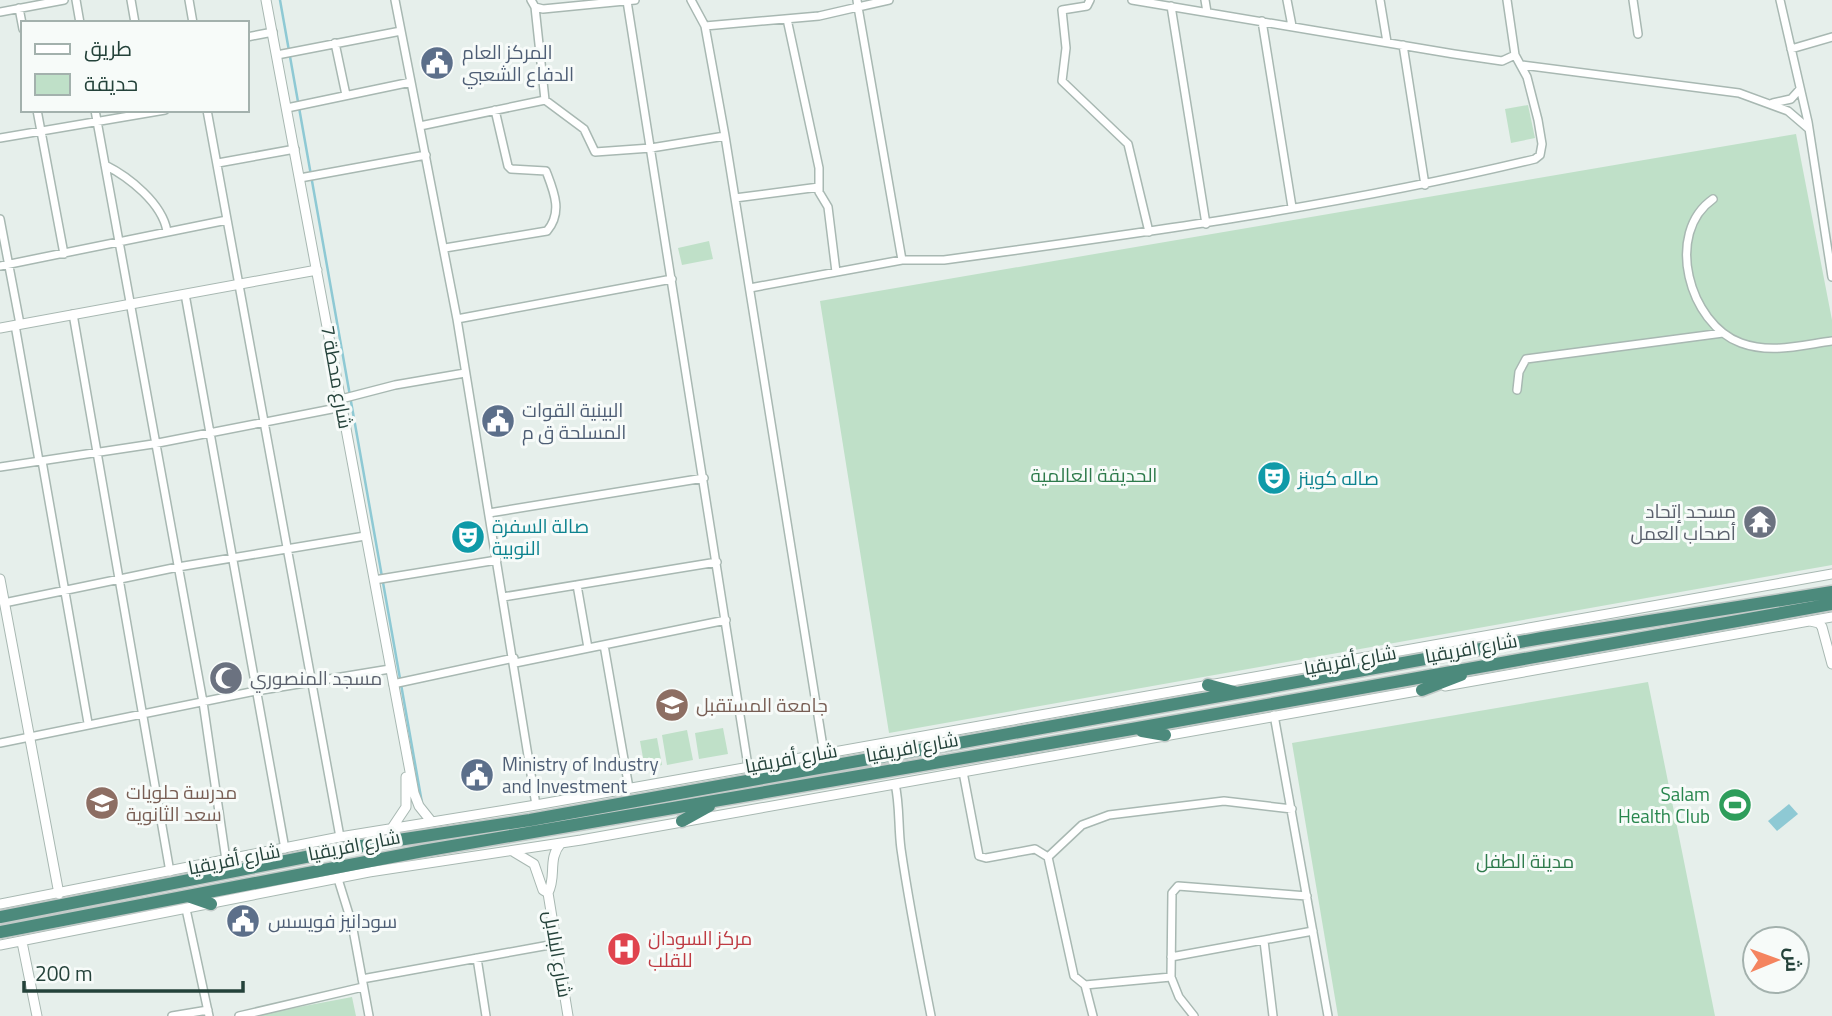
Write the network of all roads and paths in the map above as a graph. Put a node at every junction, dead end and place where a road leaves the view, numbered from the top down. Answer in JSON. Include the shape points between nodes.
{"nodes":[{"id":1,"x":64,"y":0,"type":"edge"},
{"id":2,"x":76,"y":0,"type":"edge"},
{"id":3,"x":131,"y":0,"type":"edge"},
{"id":4,"x":189,"y":0,"type":"edge"},
{"id":5,"x":267,"y":0,"type":"edge"},
{"id":6,"x":395,"y":0,"type":"edge"},
{"id":7,"x":635,"y":0,"type":"edge"},
{"id":8,"x":691,"y":0,"type":"edge"},
{"id":9,"x":889,"y":0,"type":"edge"},
{"id":10,"x":1090,"y":0,"type":"edge"},
{"id":11,"x":1132,"y":0,"type":"edge"},
{"id":12,"x":1205,"y":0,"type":"edge"},
{"id":13,"x":1287,"y":0,"type":"edge"},
{"id":14,"x":1380,"y":0,"type":"edge"},
{"id":15,"x":1507,"y":0,"type":"edge"},
{"id":16,"x":1633,"y":0,"type":"edge"},
{"id":17,"x":1780,"y":0,"type":"edge"},
{"id":18,"x":627,"y":1,"type":"edge"},
{"id":19,"x":858,"y":3,"type":"edge"},
{"id":20,"x":533,"y":4,"type":"edge"},
{"id":21,"x":1171,"y":6,"type":"junction"},
{"id":22,"x":19,"y":8,"type":"junction"},
{"id":23,"x":0,"y":12,"type":"edge"},
{"id":24,"x":1207,"y":12,"type":"junction"},
{"id":25,"x":787,"y":19,"type":"junction"},
{"id":26,"x":21,"y":21,"type":"edge"},
{"id":27,"x":80,"y":21,"type":"edge"},
{"id":28,"x":135,"y":21,"type":"edge"},
{"id":29,"x":192,"y":21,"type":"edge"},
{"id":30,"x":1262,"y":21,"type":"junction"},
{"id":31,"x":705,"y":26,"type":"junction"},
{"id":32,"x":1292,"y":26,"type":"junction"},
{"id":33,"x":401,"y":31,"type":"junction"},
{"id":34,"x":273,"y":32,"type":"junction"},
{"id":35,"x":1638,"y":34,"type":"dead end"},
{"id":36,"x":248,"y":37,"type":"edge"},
{"id":37,"x":1832,"y":37,"type":"edge"},
{"id":38,"x":1387,"y":42,"type":"junction"},
{"id":39,"x":335,"y":43,"type":"junction"},
{"id":40,"x":1403,"y":45,"type":"junction"},
{"id":41,"x":1791,"y":49,"type":"junction"},
{"id":42,"x":277,"y":55,"type":"junction"},
{"id":43,"x":1515,"y":55,"type":"junction"},
{"id":44,"x":1522,"y":65,"type":"junction"},
{"id":45,"x":411,"y":82,"type":"junction"},
{"id":46,"x":1800,"y":89,"type":"junction"},
{"id":47,"x":346,"y":95,"type":"junction"},
{"id":48,"x":545,"y":100,"type":"junction"},
{"id":49,"x":1772,"y":103,"type":"junction"},
{"id":50,"x":287,"y":108,"type":"junction"},
{"id":51,"x":495,"y":110,"type":"junction"},
{"id":52,"x":37,"y":112,"type":"edge"},
{"id":53,"x":95,"y":112,"type":"edge"},
{"id":54,"x":150,"y":112,"type":"edge"},
{"id":55,"x":207,"y":112,"type":"edge"},
{"id":56,"x":97,"y":122,"type":"junction"},
{"id":57,"x":420,"y":127,"type":"junction"},
{"id":58,"x":1808,"y":129,"type":"junction"},
{"id":59,"x":40,"y":132,"type":"junction"},
{"id":60,"x":725,"y":136,"type":"junction"},
{"id":61,"x":0,"y":138,"type":"edge"},
{"id":62,"x":651,"y":148,"type":"junction"},
{"id":63,"x":295,"y":149,"type":"junction"},
{"id":64,"x":426,"y":155,"type":"junction"},
{"id":65,"x":218,"y":163,"type":"junction"},
{"id":66,"x":105,"y":165,"type":"junction"},
{"id":67,"x":300,"y":177,"type":"junction"},
{"id":68,"x":1425,"y":185,"type":"junction"},
{"id":69,"x":819,"y":187,"type":"junction"},
{"id":70,"x":735,"y":198,"type":"junction"},
{"id":71,"x":1713,"y":199,"type":"dead end"},
{"id":72,"x":1292,"y":207,"type":"junction"},
{"id":73,"x":0,"y":219,"type":"edge"},
{"id":74,"x":228,"y":220,"type":"junction"},
{"id":75,"x":1206,"y":224,"type":"junction"},
{"id":76,"x":167,"y":230,"type":"junction"},
{"id":77,"x":1149,"y":232,"type":"junction"},
{"id":78,"x":121,"y":243,"type":"junction"},
{"id":79,"x":444,"y":248,"type":"junction"},
{"id":80,"x":64,"y":254,"type":"junction"},
{"id":81,"x":902,"y":260,"type":"junction"},
{"id":82,"x":4,"y":265,"type":"edge"},
{"id":83,"x":317,"y":270,"type":"junction"},
{"id":84,"x":836,"y":272,"type":"junction"},
{"id":85,"x":1832,"y":277,"type":"edge"},
{"id":86,"x":672,"y":279,"type":"junction"},
{"id":87,"x":241,"y":284,"type":"junction"},
{"id":88,"x":750,"y":288,"type":"junction"},
{"id":89,"x":185,"y":294,"type":"junction"},
{"id":90,"x":129,"y":305,"type":"junction"},
{"id":91,"x":73,"y":314,"type":"junction"},
{"id":92,"x":457,"y":319,"type":"junction"},
{"id":93,"x":18,"y":325,"type":"junction"},
{"id":94,"x":0,"y":328,"type":"edge"},
{"id":95,"x":1723,"y":333,"type":"junction"},
{"id":96,"x":1832,"y":341,"type":"edge"},
{"id":97,"x":465,"y":373,"type":"junction"},
{"id":98,"x":1517,"y":390,"type":"dead end"},
{"id":99,"x":342,"y":403,"type":"junction"},
{"id":100,"x":265,"y":420,"type":"junction"},
{"id":101,"x":211,"y":432,"type":"junction"},
{"id":102,"x":153,"y":444,"type":"junction"},
{"id":103,"x":97,"y":452,"type":"junction"},
{"id":104,"x":41,"y":461,"type":"junction"},
{"id":105,"x":0,"y":467,"type":"edge"},
{"id":106,"x":704,"y":478,"type":"junction"},
{"id":107,"x":489,"y":513,"type":"junction"},
{"id":108,"x":365,"y":536,"type":"junction"},
{"id":109,"x":288,"y":548,"type":"junction"},
{"id":110,"x":232,"y":559,"type":"junction"},
{"id":111,"x":497,"y":560,"type":"junction"},
{"id":112,"x":717,"y":562,"type":"junction"},
{"id":113,"x":178,"y":568,"type":"junction"},
{"id":114,"x":1832,"y":574,"type":"edge"},
{"id":115,"x":121,"y":578,"type":"junction"},
{"id":116,"x":0,"y":579,"type":"edge"},
{"id":117,"x":374,"y":580,"type":"junction"},
{"id":118,"x":577,"y":585,"type":"junction"},
{"id":119,"x":64,"y":590,"type":"junction"},
{"id":120,"x":1832,"y":592,"type":"edge"},
{"id":121,"x":503,"y":597,"type":"junction"},
{"id":122,"x":5,"y":603,"type":"junction"},
{"id":123,"x":1832,"y":604,"type":"edge"},
{"id":124,"x":1832,"y":617,"type":"edge"},
{"id":125,"x":726,"y":620,"type":"junction"},
{"id":126,"x":1809,"y":621,"type":"junction"},
{"id":127,"x":604,"y":645,"type":"junction"},
{"id":128,"x":588,"y":648,"type":"junction"},
{"id":129,"x":514,"y":661,"type":"junction"},
{"id":130,"x":1832,"y":664,"type":"edge"},
{"id":131,"x":1488,"y":665,"type":"junction"},
{"id":132,"x":390,"y":669,"type":"junction"},
{"id":133,"x":314,"y":682,"type":"junction"},
{"id":134,"x":393,"y":684,"type":"junction"},
{"id":135,"x":1208,"y":685,"type":"junction"},
{"id":136,"x":1422,"y":690,"type":"junction"},
{"id":137,"x":256,"y":691,"type":"junction"},
{"id":138,"x":1237,"y":693,"type":"junction"},
{"id":139,"x":203,"y":702,"type":"junction"},
{"id":140,"x":144,"y":713,"type":"junction"},
{"id":141,"x":1274,"y":715,"type":"junction"},
{"id":142,"x":88,"y":723,"type":"junction"},
{"id":143,"x":1132,"y":729,"type":"junction"},
{"id":144,"x":1165,"y":735,"type":"junction"},
{"id":145,"x":29,"y":737,"type":"junction"},
{"id":146,"x":975,"y":739,"type":"junction"},
{"id":147,"x":955,"y":742,"type":"junction"},
{"id":148,"x":0,"y":743,"type":"edge"},
{"id":149,"x":824,"y":753,"type":"junction"},
{"id":150,"x":988,"y":754,"type":"junction"},
{"id":151,"x":407,"y":755,"type":"junction"},
{"id":152,"x":959,"y":758,"type":"junction"},
{"id":153,"x":748,"y":766,"type":"junction"},
{"id":154,"x":781,"y":767,"type":"junction"},
{"id":155,"x":963,"y":772,"type":"junction"},
{"id":156,"x":894,"y":784,"type":"junction"},
{"id":157,"x":629,"y":788,"type":"junction"},
{"id":158,"x":721,"y":800,"type":"junction"},
{"id":159,"x":536,"y":805,"type":"junction"},
{"id":160,"x":1292,"y":808,"type":"junction"},
{"id":161,"x":431,"y":821,"type":"junction"},
{"id":162,"x":682,"y":821,"type":"junction"},
{"id":163,"x":393,"y":828,"type":"junction"},
{"id":164,"x":340,"y":837,"type":"junction"},
{"id":165,"x":561,"y":843,"type":"junction"},
{"id":166,"x":285,"y":849,"type":"junction"},
{"id":167,"x":509,"y":851,"type":"junction"},
{"id":168,"x":265,"y":853,"type":"junction"},
{"id":169,"x":1048,"y":857,"type":"junction"},
{"id":170,"x":226,"y":860,"type":"junction"},
{"id":171,"x":253,"y":868,"type":"junction"},
{"id":172,"x":170,"y":872,"type":"junction"},
{"id":173,"x":338,"y":879,"type":"junction"},
{"id":174,"x":548,"y":892,"type":"junction"},
{"id":175,"x":59,"y":894,"type":"junction"},
{"id":176,"x":1307,"y":896,"type":"junction"},
{"id":177,"x":187,"y":902,"type":"junction"},
{"id":178,"x":0,"y":904,"type":"edge"},
{"id":179,"x":211,"y":904,"type":"joint"},
{"id":180,"x":0,"y":917,"type":"edge"},
{"id":181,"x":1313,"y":931,"type":"junction"},
{"id":182,"x":0,"y":932,"type":"edge"},
{"id":183,"x":1264,"y":941,"type":"junction"},
{"id":184,"x":22,"y":942,"type":"junction"},
{"id":185,"x":555,"y":944,"type":"junction"},
{"id":186,"x":0,"y":946,"type":"edge"},
{"id":187,"x":1171,"y":957,"type":"junction"},
{"id":188,"x":477,"y":958,"type":"junction"},
{"id":189,"x":1171,"y":977,"type":"junction"},
{"id":190,"x":362,"y":983,"type":"junction"},
{"id":191,"x":1085,"y":985,"type":"junction"},
{"id":192,"x":209,"y":1013,"type":"edge"},
{"id":193,"x":1325,"y":1014,"type":"edge"},
{"id":194,"x":37,"y":1016,"type":"edge"},
{"id":195,"x":172,"y":1016,"type":"edge"},
{"id":196,"x":239,"y":1016,"type":"edge"},
{"id":197,"x":369,"y":1016,"type":"edge"},
{"id":198,"x":486,"y":1016,"type":"edge"},
{"id":199,"x":568,"y":1016,"type":"edge"},
{"id":200,"x":931,"y":1016,"type":"edge"},
{"id":201,"x":1093,"y":1016,"type":"edge"},
{"id":202,"x":1194,"y":1016,"type":"edge"},
{"id":203,"x":1273,"y":1016,"type":"edge"}],
"edges":[{"from":1,"to":22,"type":"street"},
{"from":2,"to":27,"type":"street"},
{"from":3,"to":28,"type":"street"},
{"from":4,"to":29,"type":"street"},
{"from":5,"to":34,"type":"street","name":"شارع محطة 7"},
{"from":6,"to":33,"type":"street"},
{"from":7,"to":18,"type":"street"},
{"from":8,"to":31,"type":"street"},
{"from":9,"to":19,"type":"street"},
{"from":10,"to":77,"type":"street","via":[[1088,6],[1062,10],[1066,48],[1062,81],[1128,144]]},
{"from":11,"to":21,"type":"street"},
{"from":12,"to":24,"type":"street"},
{"from":13,"to":32,"type":"street"},
{"from":14,"to":38,"type":"street"},
{"from":15,"to":43,"type":"street"},
{"from":16,"to":35,"type":"street"},
{"from":17,"to":41,"type":"street"},
{"from":18,"to":20,"type":"street","via":[[543,9]]},
{"from":18,"to":62,"type":"street"},
{"from":19,"to":25,"type":"street"},
{"from":19,"to":81,"type":"street"},
{"from":20,"to":48,"type":"street"},
{"from":21,"to":24,"type":"street"},
{"from":21,"to":75,"type":"street"},
{"from":22,"to":23,"type":"street"},
{"from":22,"to":26,"type":"street"},
{"from":24,"to":30,"type":"street"},
{"from":25,"to":31,"type":"street"},
{"from":25,"to":69,"type":"street","via":[[819,168]]},
{"from":30,"to":32,"type":"street"},
{"from":30,"to":72,"type":"street"},
{"from":31,"to":60,"type":"street"},
{"from":32,"to":38,"type":"street"},
{"from":33,"to":39,"type":"street"},
{"from":33,"to":45,"type":"street"},
{"from":34,"to":36,"type":"street"},
{"from":34,"to":42,"type":"street","name":"شارع محطة 7"},
{"from":37,"to":41,"type":"street"},
{"from":38,"to":40,"type":"street"},
{"from":39,"to":42,"type":"street"},
{"from":39,"to":47,"type":"street"},
{"from":40,"to":43,"type":"street","via":[[1502,61]]},
{"from":40,"to":68,"type":"street"},
{"from":41,"to":46,"type":"street"},
{"from":42,"to":50,"type":"street","name":"شارع محطة 7"},
{"from":43,"to":44,"type":"street"},
{"from":44,"to":49,"type":"street","via":[[1739,93]]},
{"from":44,"to":68,"type":"street","via":[[1538,120],[1540,155]]},
{"from":45,"to":47,"type":"street"},
{"from":45,"to":57,"type":"street"},
{"from":46,"to":49,"type":"street","via":[[1791,99]]},
{"from":46,"to":58,"type":"street"},
{"from":47,"to":50,"type":"street"},
{"from":48,"to":51,"type":"street"},
{"from":48,"to":62,"type":"street","via":[[584,129],[595,152]]},
{"from":49,"to":58,"type":"street","via":[[1798,117]]},
{"from":50,"to":63,"type":"street","name":"شارع محطة 7"},
{"from":51,"to":57,"type":"street"},
{"from":51,"to":79,"type":"street","via":[[508,166],[546,171],[555,195],[554,223],[547,231]]},
{"from":52,"to":59,"type":"street"},
{"from":53,"to":56,"type":"street"},
{"from":54,"to":56,"type":"street"},
{"from":55,"to":65,"type":"street"},
{"from":56,"to":59,"type":"street"},
{"from":56,"to":66,"type":"street"},
{"from":57,"to":64,"type":"street"},
{"from":58,"to":85,"type":"street"},
{"from":59,"to":61,"type":"street"},
{"from":59,"to":80,"type":"street"},
{"from":60,"to":62,"type":"street"},
{"from":60,"to":70,"type":"street"},
{"from":62,"to":86,"type":"street"},
{"from":63,"to":65,"type":"street"},
{"from":63,"to":67,"type":"street","name":"شارع محطة 7"},
{"from":64,"to":67,"type":"street"},
{"from":64,"to":79,"type":"street"},
{"from":65,"to":74,"type":"street"},
{"from":66,"to":76,"type":"street","via":[[134,184],[163,216]]},
{"from":66,"to":78,"type":"street"},
{"from":67,"to":83,"type":"street","name":"شارع محطة 7"},
{"from":68,"to":72,"type":"street"},
{"from":69,"to":70,"type":"street"},
{"from":69,"to":84,"type":"street","via":[[828,207]]},
{"from":70,"to":88,"type":"street"},
{"from":71,"to":95,"type":"street","via":[[1694,222],[1688,267],[1695,297]]},
{"from":72,"to":75,"type":"street"},
{"from":73,"to":82,"type":"street"},
{"from":74,"to":76,"type":"street"},
{"from":74,"to":87,"type":"street"},
{"from":75,"to":77,"type":"street"},
{"from":76,"to":78,"type":"street"},
{"from":77,"to":81,"type":"street","via":[[944,260]]},
{"from":78,"to":80,"type":"street"},
{"from":78,"to":90,"type":"street"},
{"from":79,"to":92,"type":"street"},
{"from":80,"to":82,"type":"street"},
{"from":81,"to":84,"type":"street"},
{"from":82,"to":93,"type":"street"},
{"from":83,"to":87,"type":"street"},
{"from":83,"to":99,"type":"street","name":"شارع محطة 7"},
{"from":84,"to":88,"type":"street"},
{"from":86,"to":92,"type":"street"},
{"from":86,"to":106,"type":"street"},
{"from":87,"to":89,"type":"street"},
{"from":87,"to":100,"type":"street"},
{"from":88,"to":149,"type":"street"},
{"from":89,"to":90,"type":"street"},
{"from":89,"to":101,"type":"street"},
{"from":90,"to":91,"type":"street"},
{"from":90,"to":102,"type":"street"},
{"from":91,"to":93,"type":"street"},
{"from":91,"to":103,"type":"street"},
{"from":92,"to":97,"type":"street"},
{"from":93,"to":94,"type":"street"},
{"from":93,"to":104,"type":"street"},
{"from":95,"to":96,"type":"street","via":[[1766,349]]},
{"from":95,"to":98,"type":"street","via":[[1526,359]]},
{"from":97,"to":99,"type":"street","via":[[394,385]]},
{"from":97,"to":107,"type":"street"},
{"from":99,"to":100,"type":"street"},
{"from":99,"to":108,"type":"street","name":"شارع محطة 7"},
{"from":100,"to":101,"type":"street"},
{"from":100,"to":109,"type":"street"},
{"from":101,"to":102,"type":"street"},
{"from":101,"to":110,"type":"street"},
{"from":102,"to":103,"type":"street"},
{"from":102,"to":113,"type":"street"},
{"from":103,"to":104,"type":"street"},
{"from":103,"to":115,"type":"street"},
{"from":104,"to":105,"type":"street"},
{"from":104,"to":119,"type":"street"},
{"from":106,"to":107,"type":"street"},
{"from":106,"to":112,"type":"street"},
{"from":107,"to":111,"type":"street"},
{"from":108,"to":109,"type":"street"},
{"from":108,"to":117,"type":"street","name":"شارع محطة 7"},
{"from":109,"to":110,"type":"street"},
{"from":109,"to":133,"type":"street"},
{"from":110,"to":113,"type":"street"},
{"from":110,"to":137,"type":"street"},
{"from":111,"to":117,"type":"street"},
{"from":111,"to":121,"type":"street"},
{"from":112,"to":118,"type":"street"},
{"from":112,"to":125,"type":"street"},
{"from":113,"to":115,"type":"street"},
{"from":113,"to":139,"type":"street"},
{"from":114,"to":135,"type":"street","name":"شارع أفريقيا"},
{"from":115,"to":119,"type":"street"},
{"from":115,"to":140,"type":"street"},
{"from":116,"to":122,"type":"street"},
{"from":117,"to":132,"type":"street","name":"شارع محطة 7"},
{"from":118,"to":121,"type":"street"},
{"from":118,"to":128,"type":"street"},
{"from":119,"to":122,"type":"street"},
{"from":119,"to":142,"type":"street"},
{"from":120,"to":138,"type":"highway","name":"شارع افريقيا"},
{"from":121,"to":129,"type":"street"},
{"from":122,"to":145,"type":"street"},
{"from":123,"to":131,"type":"highway","name":"شارع افريقيا"},
{"from":124,"to":126,"type":"street","name":"شارع أفريقيا"},
{"from":125,"to":127,"type":"street"},
{"from":125,"to":153,"type":"street"},
{"from":126,"to":130,"type":"street","via":[[1822,627]]},
{"from":126,"to":136,"type":"street","name":"شارع أفريقيا"},
{"from":127,"to":128,"type":"street"},
{"from":127,"to":157,"type":"street"},
{"from":128,"to":129,"type":"street"},
{"from":129,"to":134,"type":"street"},
{"from":129,"to":159,"type":"street"},
{"from":131,"to":136,"type":"highway"},
{"from":131,"to":143,"type":"highway","name":"شارع افريقيا"},
{"from":132,"to":133,"type":"street"},
{"from":132,"to":134,"type":"street","name":"شارع محطة 7"},
{"from":133,"to":137,"type":"street"},
{"from":133,"to":164,"type":"street"},
{"from":134,"to":151,"type":"street","name":"شارع محطة 7"},
{"from":135,"to":138,"type":"highway"},
{"from":135,"to":149,"type":"street","name":"شارع أفريقيا"},
{"from":136,"to":141,"type":"street","name":"شارع أفريقيا"},
{"from":137,"to":139,"type":"street"},
{"from":137,"to":166,"type":"street"},
{"from":138,"to":146,"type":"highway","name":"شارع افريقيا"},
{"from":139,"to":140,"type":"street"},
{"from":139,"to":170,"type":"street"},
{"from":140,"to":142,"type":"street"},
{"from":140,"to":172,"type":"street"},
{"from":141,"to":144,"type":"street","name":"شارع أفريقيا"},
{"from":141,"to":160,"type":"street"},
{"from":142,"to":145,"type":"street"},
{"from":143,"to":144,"type":"highway"},
{"from":143,"to":150,"type":"highway","name":"شارع افريقيا"},
{"from":144,"to":155,"type":"street","name":"شارع أفريقيا"},
{"from":145,"to":148,"type":"street"},
{"from":145,"to":175,"type":"street"},
{"from":146,"to":147,"type":"highway","name":"شارع افريقيا"},
{"from":146,"to":150,"type":"highway"},
{"from":147,"to":152,"type":"highway"},
{"from":147,"to":154,"type":"highway","name":"شارع افريقيا"},
{"from":149,"to":154,"type":"street","name":"شارع أفريقيا"},
{"from":150,"to":152,"type":"highway","name":"شارع افريقيا"},
{"from":151,"to":161,"type":"street","via":[[417,803]]},
{"from":151,"to":163,"type":"street","via":[[406,807]]},
{"from":152,"to":158,"type":"highway","name":"شارع افريقيا"},
{"from":153,"to":154,"type":"street","name":"شارع أفريقيا"},
{"from":153,"to":157,"type":"street","name":"شارع أفريقيا"},
{"from":154,"to":171,"type":"highway","name":"شارع افريقيا"},
{"from":155,"to":156,"type":"street","name":"شارع أفريقيا"},
{"from":155,"to":169,"type":"street","via":[[979,856],[1035,849]]},
{"from":156,"to":162,"type":"street","name":"شارع أفريقيا"},
{"from":156,"to":200,"type":"street","via":[[901,851]]},
{"from":157,"to":159,"type":"street","name":"شارع أفريقيا"},
{"from":158,"to":162,"type":"highway"},
{"from":158,"to":177,"type":"highway","name":"شارع افريقيا","via":[[423,851]]},
{"from":159,"to":161,"type":"street","name":"شارع أفريقيا"},
{"from":160,"to":169,"type":"street","via":[[1224,801],[1109,815],[1082,825]]},
{"from":160,"to":176,"type":"street"},
{"from":161,"to":163,"type":"street","name":"شارع أفريقيا"},
{"from":162,"to":165,"type":"street","name":"شارع أفريقيا"},
{"from":163,"to":164,"type":"street","name":"شارع أفريقيا"},
{"from":164,"to":166,"type":"street","name":"شارع أفريقيا"},
{"from":165,"to":167,"type":"street","name":"شارع أفريقيا"},
{"from":165,"to":174,"type":"street","name":"شارع البلابل","via":[[551,859]]},
{"from":166,"to":168,"type":"street","name":"شارع أفريقيا"},
{"from":167,"to":173,"type":"street","name":"شارع أفريقيا"},
{"from":167,"to":174,"type":"street","name":"شارع البلابل","via":[[531,861]]},
{"from":168,"to":170,"type":"street","name":"شارع أفريقيا"},
{"from":168,"to":171,"type":"highway"},
{"from":169,"to":191,"type":"street","via":[[1074,976]]},
{"from":170,"to":172,"type":"street","name":"شارع أفريقيا"},
{"from":171,"to":180,"type":"highway","name":"شارع افريقيا"},
{"from":172,"to":175,"type":"street","name":"شارع أفريقيا"},
{"from":173,"to":179,"type":"street","name":"شارع أفريقيا"},
{"from":173,"to":190,"type":"street","via":[[352,924]]},
{"from":174,"to":185,"type":"street","name":"شارع البلابل"},
{"from":175,"to":178,"type":"street","name":"شارع أفريقيا"},
{"from":176,"to":181,"type":"street"},
{"from":176,"to":187,"type":"street","via":[[1178,886],[1172,893]]},
{"from":177,"to":179,"type":"highway"},
{"from":177,"to":182,"type":"highway","name":"شارع افريقيا"},
{"from":177,"to":184,"type":"street"},
{"from":177,"to":192,"type":"street"},
{"from":181,"to":183,"type":"street"},
{"from":181,"to":193,"type":"street"},
{"from":183,"to":187,"type":"street"},
{"from":183,"to":203,"type":"street"},
{"from":184,"to":186,"type":"street"},
{"from":184,"to":194,"type":"street"},
{"from":185,"to":188,"type":"street"},
{"from":185,"to":199,"type":"street","name":"شارع البلابل"},
{"from":187,"to":189,"type":"street"},
{"from":188,"to":190,"type":"street"},
{"from":188,"to":198,"type":"street"},
{"from":189,"to":191,"type":"street"},
{"from":189,"to":202,"type":"street"},
{"from":190,"to":196,"type":"street"},
{"from":190,"to":197,"type":"street"},
{"from":191,"to":201,"type":"street"},
{"from":192,"to":195,"type":"street"}]}
